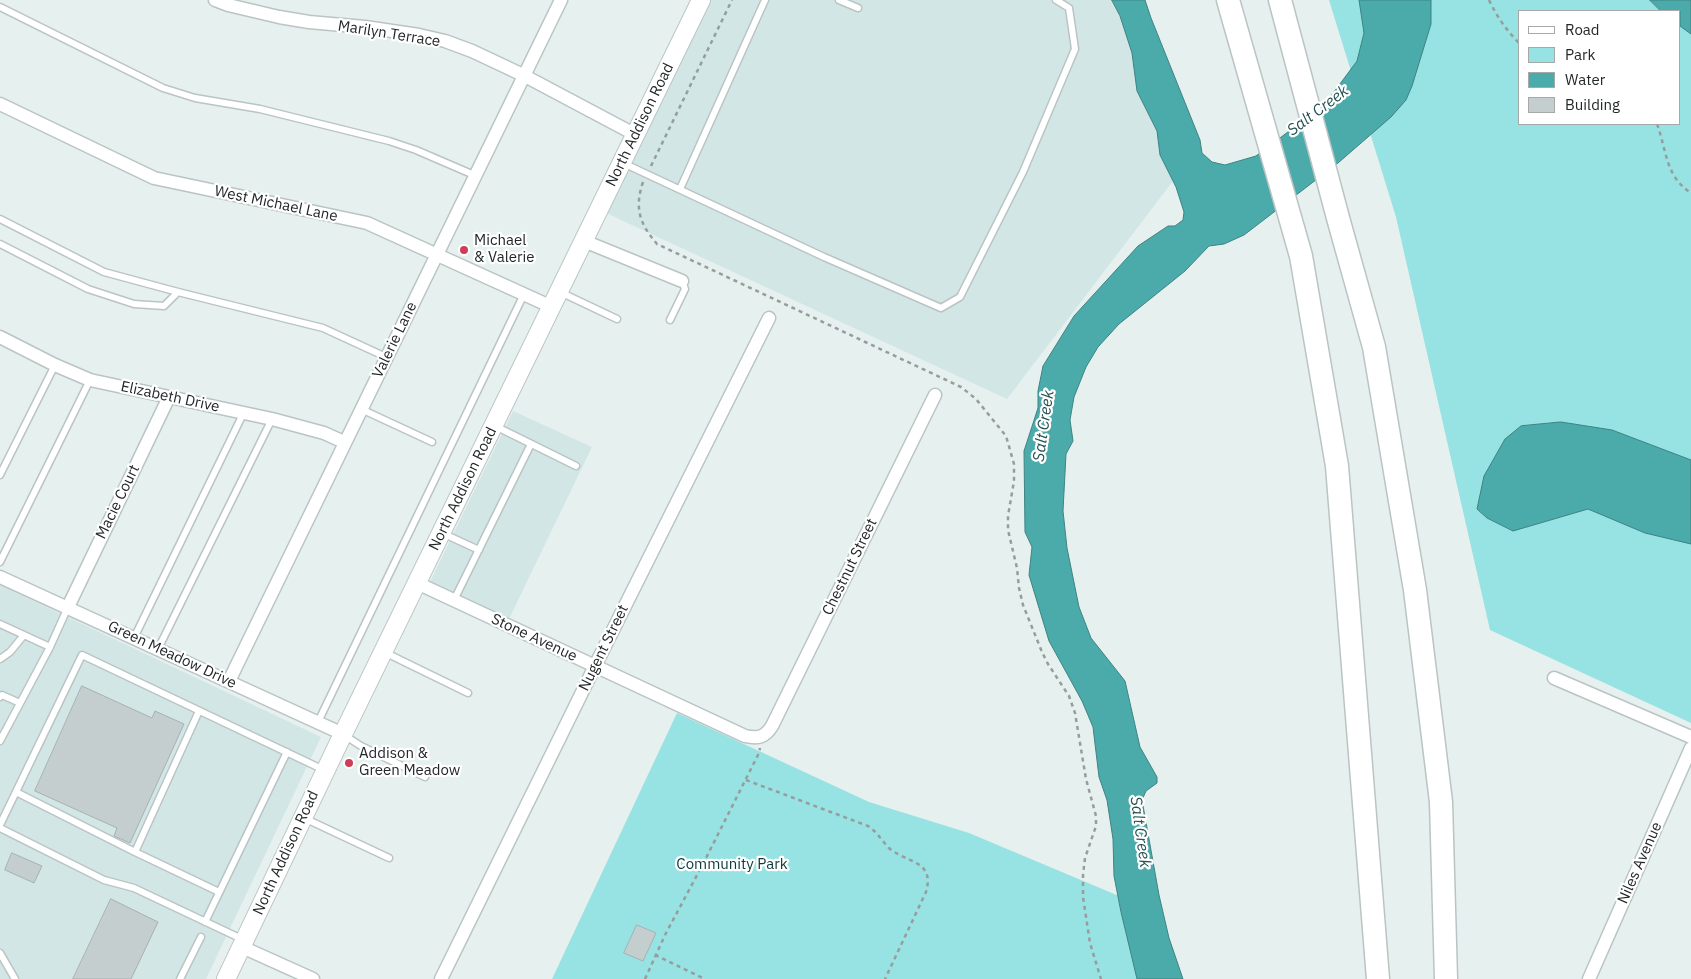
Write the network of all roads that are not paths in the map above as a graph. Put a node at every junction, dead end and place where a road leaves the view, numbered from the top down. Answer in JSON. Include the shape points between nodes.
{"nodes":[{"id":1,"x":215,"y":0,"type":"edge"},
{"id":2,"x":561,"y":0,"type":"edge"},
{"id":3,"x":702,"y":0,"type":"edge"},
{"id":4,"x":765,"y":0,"type":"edge"},
{"id":5,"x":839,"y":0,"type":"edge"},
{"id":6,"x":1056,"y":0,"type":"edge"},
{"id":7,"x":1228,"y":0,"type":"edge"},
{"id":8,"x":1280,"y":0,"type":"edge"},
{"id":9,"x":0,"y":7,"type":"edge"},
{"id":10,"x":858,"y":8,"type":"dead end"},
{"id":11,"x":523,"y":75,"type":"junction"},
{"id":12,"x":0,"y":104,"type":"edge"},
{"id":13,"x":636,"y":135,"type":"junction"},
{"id":14,"x":622,"y":163,"type":"junction"},
{"id":15,"x":474,"y":174,"type":"junction"},
{"id":16,"x":680,"y":190,"type":"junction"},
{"id":17,"x":0,"y":219,"type":"edge"},
{"id":18,"x":584,"y":241,"type":"junction"},
{"id":19,"x":0,"y":244,"type":"edge"},
{"id":20,"x":436,"y":254,"type":"junction"},
{"id":21,"x":682,"y":281,"type":"joint"},
{"id":22,"x":559,"y":291,"type":"junction"},
{"id":23,"x":178,"y":292,"type":"junction"},
{"id":24,"x":524,"y":294,"type":"junction"},
{"id":25,"x":552,"y":307,"type":"junction"},
{"id":26,"x":769,"y":318,"type":"dead end"},
{"id":27,"x":617,"y":319,"type":"dead end"},
{"id":28,"x":670,"y":320,"type":"dead end"},
{"id":29,"x":0,"y":337,"type":"edge"},
{"id":30,"x":386,"y":358,"type":"junction"},
{"id":31,"x":55,"y":365,"type":"junction"},
{"id":32,"x":90,"y":380,"type":"junction"},
{"id":33,"x":935,"y":395,"type":"dead end"},
{"id":34,"x":169,"y":397,"type":"junction"},
{"id":35,"x":361,"y":409,"type":"junction"},
{"id":36,"x":244,"y":412,"type":"junction"},
{"id":37,"x":272,"y":419,"type":"junction"},
{"id":38,"x":494,"y":425,"type":"junction"},
{"id":39,"x":344,"y":442,"type":"junction"},
{"id":40,"x":432,"y":442,"type":"dead end"},
{"id":41,"x":531,"y":444,"type":"junction"},
{"id":42,"x":576,"y":466,"type":"dead end"},
{"id":43,"x":0,"y":475,"type":"edge"},
{"id":44,"x":441,"y":532,"type":"junction"},
{"id":45,"x":479,"y":550,"type":"junction"},
{"id":46,"x":0,"y":562,"type":"edge"},
{"id":47,"x":0,"y":577,"type":"edge"},
{"id":48,"x":417,"y":583,"type":"junction"},
{"id":49,"x":454,"y":600,"type":"junction"},
{"id":50,"x":68,"y":607,"type":"junction"},
{"id":51,"x":0,"y":624,"type":"edge"},
{"id":52,"x":24,"y":635,"type":"junction"},
{"id":53,"x":134,"y":638,"type":"junction"},
{"id":54,"x":50,"y":647,"type":"junction"},
{"id":55,"x":158,"y":649,"type":"junction"},
{"id":56,"x":383,"y":652,"type":"junction"},
{"id":57,"x":0,"y":659,"type":"edge"},
{"id":58,"x":595,"y":666,"type":"junction"},
{"id":59,"x":1554,"y":678,"type":"dead end"},
{"id":60,"x":229,"y":681,"type":"junction"},
{"id":61,"x":468,"y":692,"type":"dead end"},
{"id":62,"x":0,"y":697,"type":"edge"},
{"id":63,"x":20,"y":703,"type":"junction"},
{"id":64,"x":199,"y":711,"type":"junction"},
{"id":65,"x":318,"y":722,"type":"junction"},
{"id":66,"x":343,"y":734,"type":"junction"},
{"id":67,"x":762,"y":737,"type":"joint"},
{"id":68,"x":1691,"y":737,"type":"edge"},
{"id":69,"x":0,"y":741,"type":"edge"},
{"id":70,"x":1691,"y":748,"type":"edge"},
{"id":71,"x":287,"y":752,"type":"junction"},
{"id":72,"x":325,"y":771,"type":"junction"},
{"id":73,"x":425,"y":777,"type":"dead end"},
{"id":74,"x":16,"y":792,"type":"junction"},
{"id":75,"x":303,"y":818,"type":"junction"},
{"id":76,"x":0,"y":826,"type":"edge"},
{"id":77,"x":136,"y":852,"type":"junction"},
{"id":78,"x":389,"y":858,"type":"dead end"},
{"id":79,"x":219,"y":892,"type":"junction"},
{"id":80,"x":205,"y":922,"type":"junction"},
{"id":81,"x":201,"y":937,"type":"dead end"},
{"id":82,"x":243,"y":944,"type":"junction"},
{"id":83,"x":0,"y":953,"type":"edge"},
{"id":84,"x":15,"y":979,"type":"edge"},
{"id":85,"x":180,"y":979,"type":"edge"},
{"id":86,"x":226,"y":979,"type":"edge"},
{"id":87,"x":313,"y":979,"type":"edge"},
{"id":88,"x":441,"y":979,"type":"edge"},
{"id":89,"x":1378,"y":979,"type":"edge"},
{"id":90,"x":1446,"y":979,"type":"edge"},
{"id":91,"x":1589,"y":979,"type":"edge"}],
"edges":[{"from":1,"to":11,"type":"street","name":"Marilyn Terrace","via":[[309,22],[419,35],[472,52]]},
{"from":2,"to":11,"type":"street","name":"Valerie Lane"},
{"from":3,"to":13,"type":"street","name":"North Addison Road"},
{"from":4,"to":16,"type":"lane"},
{"from":5,"to":10,"type":"lane"},
{"from":6,"to":16,"type":"lane","via":[[1069,8],[1075,49],[1023,172],[960,297],[941,308],[824,258]]},
{"from":7,"to":89,"type":"highway","via":[[1301,256],[1337,466]]},
{"from":8,"to":90,"type":"highway","via":[[1374,347],[1415,590],[1441,802]]},
{"from":9,"to":15,"type":"lane","via":[[163,88],[389,141]]},
{"from":11,"to":13,"type":"street","name":"Marilyn Terrace"},
{"from":11,"to":15,"type":"street","name":"Valerie Lane"},
{"from":12,"to":20,"type":"street","name":"West Michael Lane","via":[[154,178],[367,223]]},
{"from":13,"to":14,"type":"street","name":"North Addison Road"},
{"from":14,"to":16,"type":"lane"},
{"from":14,"to":18,"type":"street","name":"North Addison Road"},
{"from":15,"to":20,"type":"street","name":"Valerie Lane"},
{"from":17,"to":23,"type":"lane","via":[[104,272]]},
{"from":18,"to":21,"type":"street"},
{"from":18,"to":22,"type":"street","name":"North Addison Road"},
{"from":19,"to":23,"type":"lane","via":[[88,288],[134,304],[164,306]]},
{"from":20,"to":24,"type":"street","name":"West Michael Lane"},
{"from":20,"to":30,"type":"street","name":"Valerie Lane"},
{"from":21,"to":28,"type":"lane","via":[[685,289]]},
{"from":22,"to":25,"type":"street","name":"North Addison Road"},
{"from":22,"to":27,"type":"lane"},
{"from":23,"to":30,"type":"lane","via":[[323,328]]},
{"from":24,"to":25,"type":"street","name":"West Michael Lane"},
{"from":24,"to":65,"type":"lane"},
{"from":25,"to":38,"type":"street","name":"North Addison Road"},
{"from":26,"to":58,"type":"street","name":"Nugent Street"},
{"from":29,"to":31,"type":"street","name":"Elizabeth Drive"},
{"from":30,"to":35,"type":"street","name":"Valerie Lane"},
{"from":31,"to":32,"type":"street","name":"Elizabeth Drive"},
{"from":31,"to":43,"type":"lane"},
{"from":32,"to":34,"type":"street","name":"Elizabeth Drive"},
{"from":32,"to":46,"type":"lane"},
{"from":33,"to":67,"type":"street","name":"Chestnut Street","via":[[772,726]]},
{"from":34,"to":36,"type":"street","name":"Elizabeth Drive"},
{"from":34,"to":50,"type":"street","name":"Macie Court"},
{"from":35,"to":39,"type":"street","name":"Valerie Lane"},
{"from":35,"to":40,"type":"lane"},
{"from":36,"to":37,"type":"street","name":"Elizabeth Drive"},
{"from":36,"to":53,"type":"lane"},
{"from":37,"to":39,"type":"street","name":"Elizabeth Drive"},
{"from":37,"to":55,"type":"lane"},
{"from":38,"to":41,"type":"lane"},
{"from":38,"to":44,"type":"street","name":"North Addison Road"},
{"from":39,"to":60,"type":"street","name":"Valerie Lane"},
{"from":41,"to":42,"type":"lane"},
{"from":41,"to":45,"type":"lane"},
{"from":44,"to":45,"type":"lane"},
{"from":44,"to":48,"type":"street","name":"North Addison Road"},
{"from":45,"to":49,"type":"lane"},
{"from":47,"to":50,"type":"street","name":"Green Meadow Drive"},
{"from":48,"to":49,"type":"street","name":"Stone Avenue"},
{"from":48,"to":56,"type":"street","name":"North Addison Road"},
{"from":49,"to":58,"type":"street","name":"Stone Avenue"},
{"from":50,"to":53,"type":"street","name":"Green Meadow Drive"},
{"from":50,"to":54,"type":"lane"},
{"from":51,"to":52,"type":"lane"},
{"from":52,"to":54,"type":"lane"},
{"from":52,"to":57,"type":"lane"},
{"from":53,"to":55,"type":"street","name":"Green Meadow Drive"},
{"from":54,"to":63,"type":"lane"},
{"from":55,"to":60,"type":"street","name":"Green Meadow Drive"},
{"from":56,"to":61,"type":"lane"},
{"from":56,"to":66,"type":"street","name":"North Addison Road"},
{"from":58,"to":67,"type":"street","name":"Stone Avenue","via":[[745,736]]},
{"from":58,"to":88,"type":"street","name":"Nugent Street"},
{"from":59,"to":68,"type":"street"},
{"from":60,"to":65,"type":"street","name":"Green Meadow Drive"},
{"from":62,"to":63,"type":"lane"},
{"from":63,"to":69,"type":"lane"},
{"from":64,"to":71,"type":"lane"},
{"from":64,"to":74,"type":"lane","via":[[82,656]]},
{"from":64,"to":77,"type":"lane"},
{"from":65,"to":66,"type":"street","name":"Green Meadow Drive"},
{"from":66,"to":72,"type":"street","name":"North Addison Road"},
{"from":66,"to":73,"type":"lane"},
{"from":70,"to":91,"type":"street","name":"Niles Avenue"},
{"from":71,"to":72,"type":"lane"},
{"from":71,"to":79,"type":"lane"},
{"from":72,"to":75,"type":"street","name":"North Addison Road"},
{"from":74,"to":76,"type":"lane"},
{"from":74,"to":77,"type":"lane"},
{"from":75,"to":78,"type":"lane"},
{"from":75,"to":82,"type":"street","name":"North Addison Road"},
{"from":76,"to":80,"type":"lane","via":[[104,880],[134,888]]},
{"from":77,"to":79,"type":"lane"},
{"from":79,"to":80,"type":"lane"},
{"from":80,"to":82,"type":"lane"},
{"from":81,"to":85,"type":"lane"},
{"from":82,"to":86,"type":"street","name":"North Addison Road"},
{"from":82,"to":87,"type":"street"},
{"from":83,"to":84,"type":"lane"}]}
